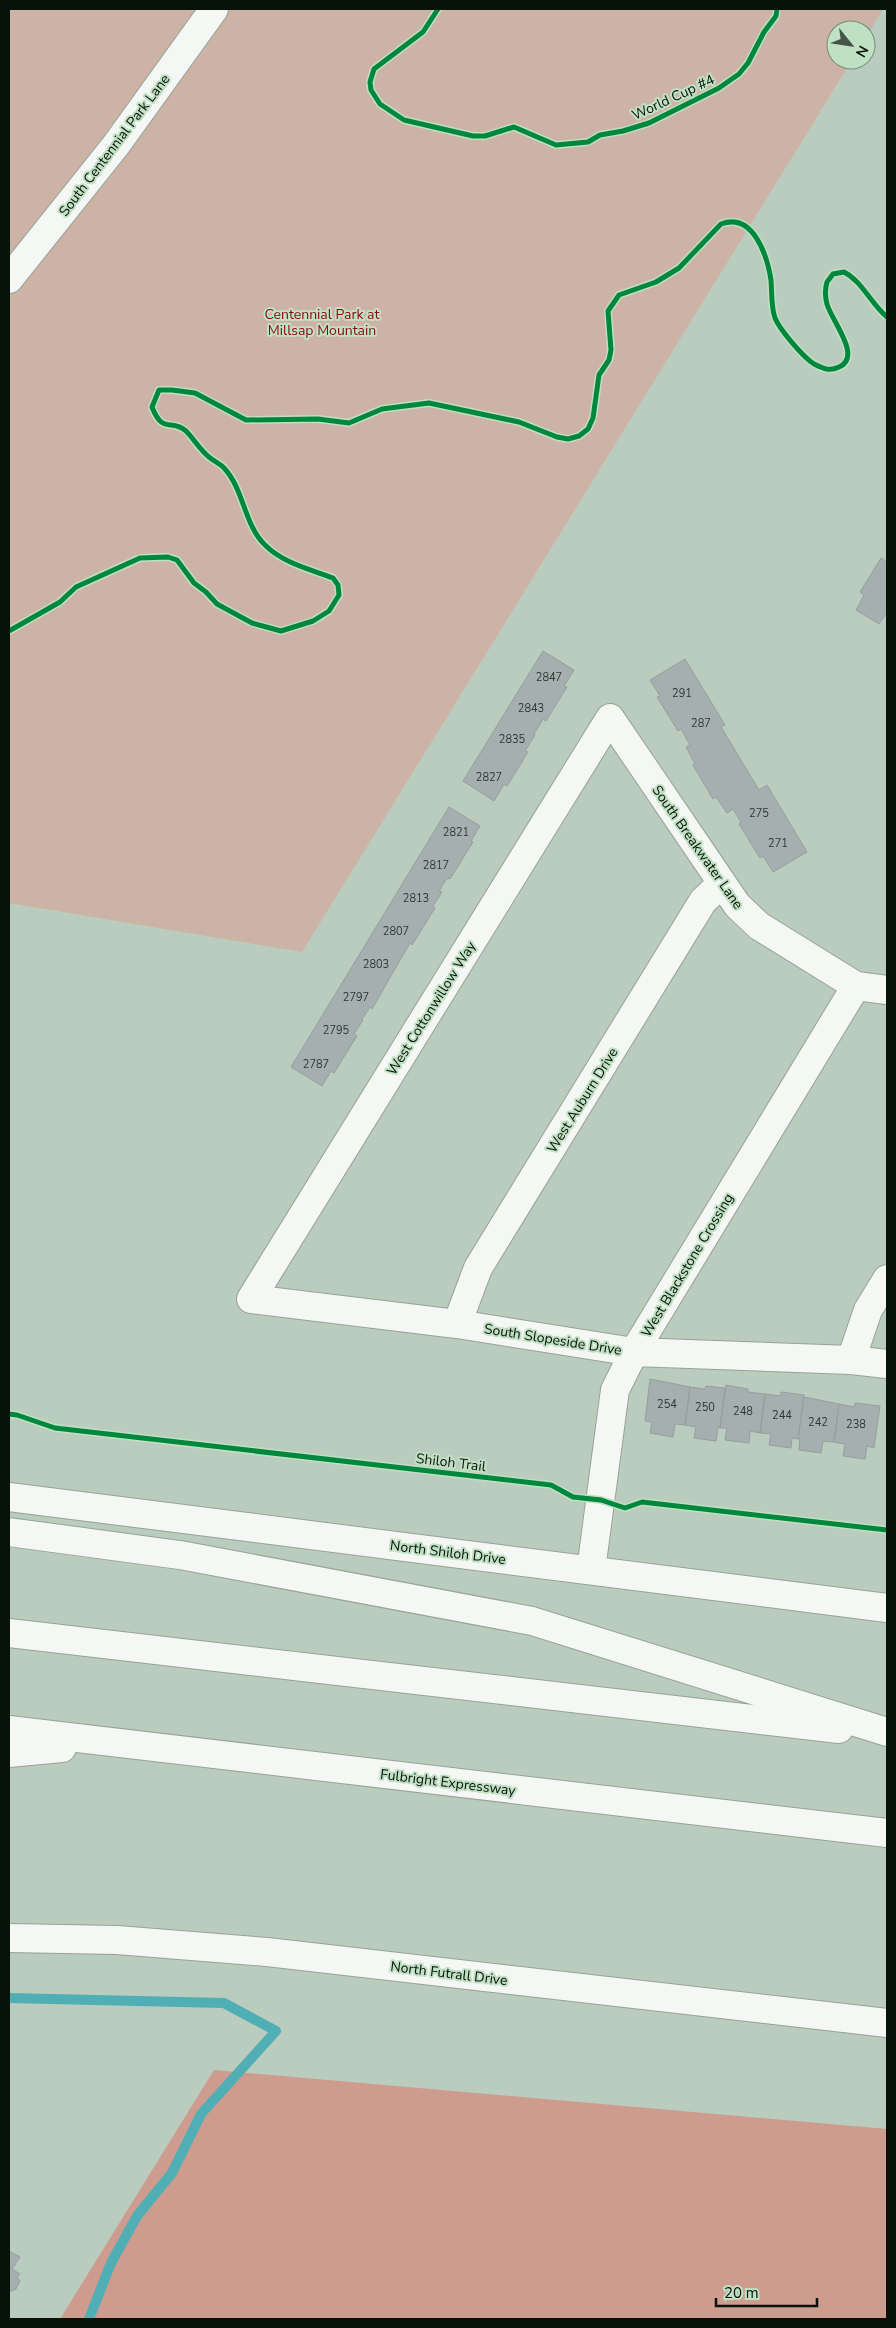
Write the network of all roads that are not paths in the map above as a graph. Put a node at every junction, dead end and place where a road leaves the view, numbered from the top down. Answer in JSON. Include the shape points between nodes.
{"nodes":[{"id":1,"x":214,"y":9,"type":"edge"},
{"id":2,"x":9,"y":278,"type":"edge"},
{"id":3,"x":610,"y":718,"type":"joint"},
{"id":4,"x":721,"y":884,"type":"junction"},
{"id":5,"x":856,"y":986,"type":"junction"},
{"id":6,"x":887,"y":990,"type":"edge"},
{"id":7,"x":887,"y":1279,"type":"edge"},
{"id":8,"x":251,"y":1299,"type":"joint"},
{"id":9,"x":457,"y":1324,"type":"junction"},
{"id":10,"x":634,"y":1352,"type":"junction"},
{"id":11,"x":851,"y":1360,"type":"junction"},
{"id":12,"x":887,"y":1364,"type":"edge"},
{"id":13,"x":9,"y":1497,"type":"edge"},
{"id":14,"x":9,"y":1532,"type":"edge"},
{"id":15,"x":591,"y":1570,"type":"junction"},
{"id":16,"x":887,"y":1608,"type":"edge"},
{"id":17,"x":9,"y":1633,"type":"edge"},
{"id":18,"x":9,"y":1730,"type":"edge"},
{"id":19,"x":887,"y":1733,"type":"edge"},
{"id":20,"x":118,"y":1743,"type":"junction"},
{"id":21,"x":9,"y":1753,"type":"edge"},
{"id":22,"x":887,"y":1833,"type":"edge"},
{"id":23,"x":9,"y":1938,"type":"edge"},
{"id":24,"x":887,"y":2023,"type":"edge"}],
"edges":[{"from":1,"to":2,"type":"main road","name":"South Centennial Park Lane","via":[[116,145]]},
{"from":3,"to":4,"type":"main road","name":"South Breakwater Lane"},
{"from":3,"to":8,"type":"main road","name":"West Cottonwillow Way"},
{"from":4,"to":5,"type":"main road","name":"South Breakwater Lane","via":[[737,906],[759,926]]},
{"from":4,"to":9,"type":"main road","name":"West Auburn Drive","via":[[703,902],[478,1268]]},
{"from":5,"to":6,"type":"main road","name":"South Breakwater Lane"},
{"from":5,"to":10,"type":"main road","name":"West Blackstone Crossing"},
{"from":7,"to":11,"type":"main road","via":[[868,1310]]},
{"from":8,"to":9,"type":"main road","name":"South Slopeside Drive"},
{"from":9,"to":10,"type":"main road","name":"South Slopeside Drive"},
{"from":10,"to":11,"type":"main road","name":"South Slopeside Drive"},
{"from":10,"to":15,"type":"main road","name":"West Blackstone Crossing","via":[[615,1390]]},
{"from":11,"to":12,"type":"main road","name":"South Slopeside Drive"},
{"from":13,"to":15,"type":"main road","name":"North Shiloh Drive"},
{"from":14,"to":19,"type":"main road","via":[[180,1555],[532,1622]]},
{"from":15,"to":16,"type":"main road","name":"North Shiloh Drive"},
{"from":17,"to":19,"type":"main road"},
{"from":18,"to":20,"type":"main road","name":"Fulbright Expressway"},
{"from":20,"to":21,"type":"main road"},
{"from":20,"to":22,"type":"main road","name":"Fulbright Expressway"},
{"from":23,"to":24,"type":"main road","name":"North Futrall Drive","via":[[117,1940],[267,1952]]}]}
